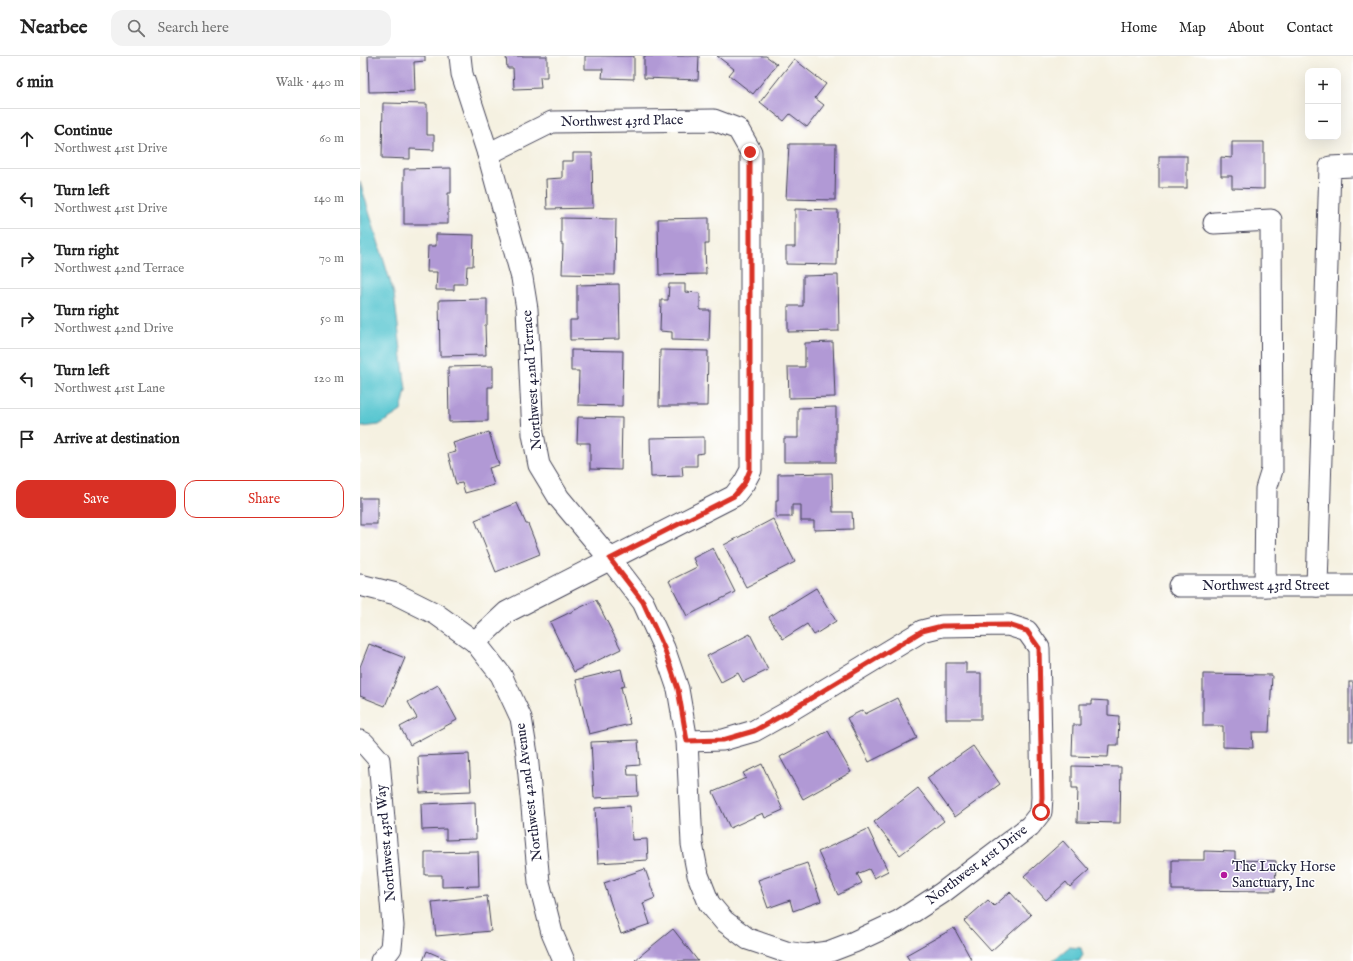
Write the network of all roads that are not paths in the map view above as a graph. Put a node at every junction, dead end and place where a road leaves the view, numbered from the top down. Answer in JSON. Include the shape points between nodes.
{"nodes":[{"id":1,"x":460,"y":56,"type":"edge"},
{"id":2,"x":488,"y":154,"type":"junction"},
{"id":3,"x":1353,"y":166,"type":"edge"},
{"id":4,"x":1214,"y":223,"type":"dead end"},
{"id":5,"x":610,"y":559,"type":"junction"},
{"id":6,"x":360,"y":585,"type":"edge"},
{"id":7,"x":1180,"y":586,"type":"dead end"},
{"id":8,"x":1265,"y":586,"type":"junction"},
{"id":9,"x":1317,"y":586,"type":"junction"},
{"id":10,"x":1353,"y":586,"type":"edge"},
{"id":11,"x":474,"y":642,"type":"junction"},
{"id":12,"x":687,"y":741,"type":"junction"},
{"id":13,"x":362,"y":742,"type":"edge"},
{"id":14,"x":386,"y":955,"type":"edge"},
{"id":15,"x":564,"y":961,"type":"edge"}],
"edges":[{"from":1,"to":2,"type":"street","name":"Northwest 42nd Terrace","via":[[462,74]]},
{"from":2,"to":5,"type":"street","name":"Northwest 42nd Terrace","via":[[522,278],[527,309],[533,434],[539,465],[559,498]]},
{"from":2,"to":5,"type":"street","name":"Northwest 43rd Place","via":[[552,122],[714,120],[738,129],[750,152],[750,470],[744,484],[734,496]]},
{"from":3,"to":9,"type":"street","via":[[1330,167]]},
{"from":4,"to":8,"type":"street","via":[[1272,220],[1272,470],[1266,489]]},
{"from":5,"to":11,"type":"street","via":[[507,612]]},
{"from":5,"to":12,"type":"street","name":"Northwest 42nd Terrace","via":[[643,602],[664,648],[678,689]]},
{"from":6,"to":11,"type":"street","name":"Northwest 42nd Avenue","via":[[396,594],[436,614]]},
{"from":7,"to":8,"type":"street","name":"Northwest 43rd Street"},
{"from":8,"to":9,"type":"street","name":"Northwest 43rd Street"},
{"from":9,"to":10,"type":"street","name":"Northwest 43rd Street"},
{"from":11,"to":15,"type":"street","name":"Northwest 42nd Avenue","via":[[501,676],[521,718],[527,754],[539,882],[552,933]]},
{"from":12,"to":12,"type":"street","name":"Northwest 41st Drive","via":[[723,740],[754,731],[922,631],[942,626],[1008,625],[1027,631],[1039,648],[1041,812],[1030,826],[942,893],[899,921],[828,952],[786,952],[748,939],[724,921],[709,902],[698,875],[692,844]]},
{"from":13,"to":14,"type":"street","name":"Northwest 43rd Way","via":[[379,760],[393,926]]}]}
